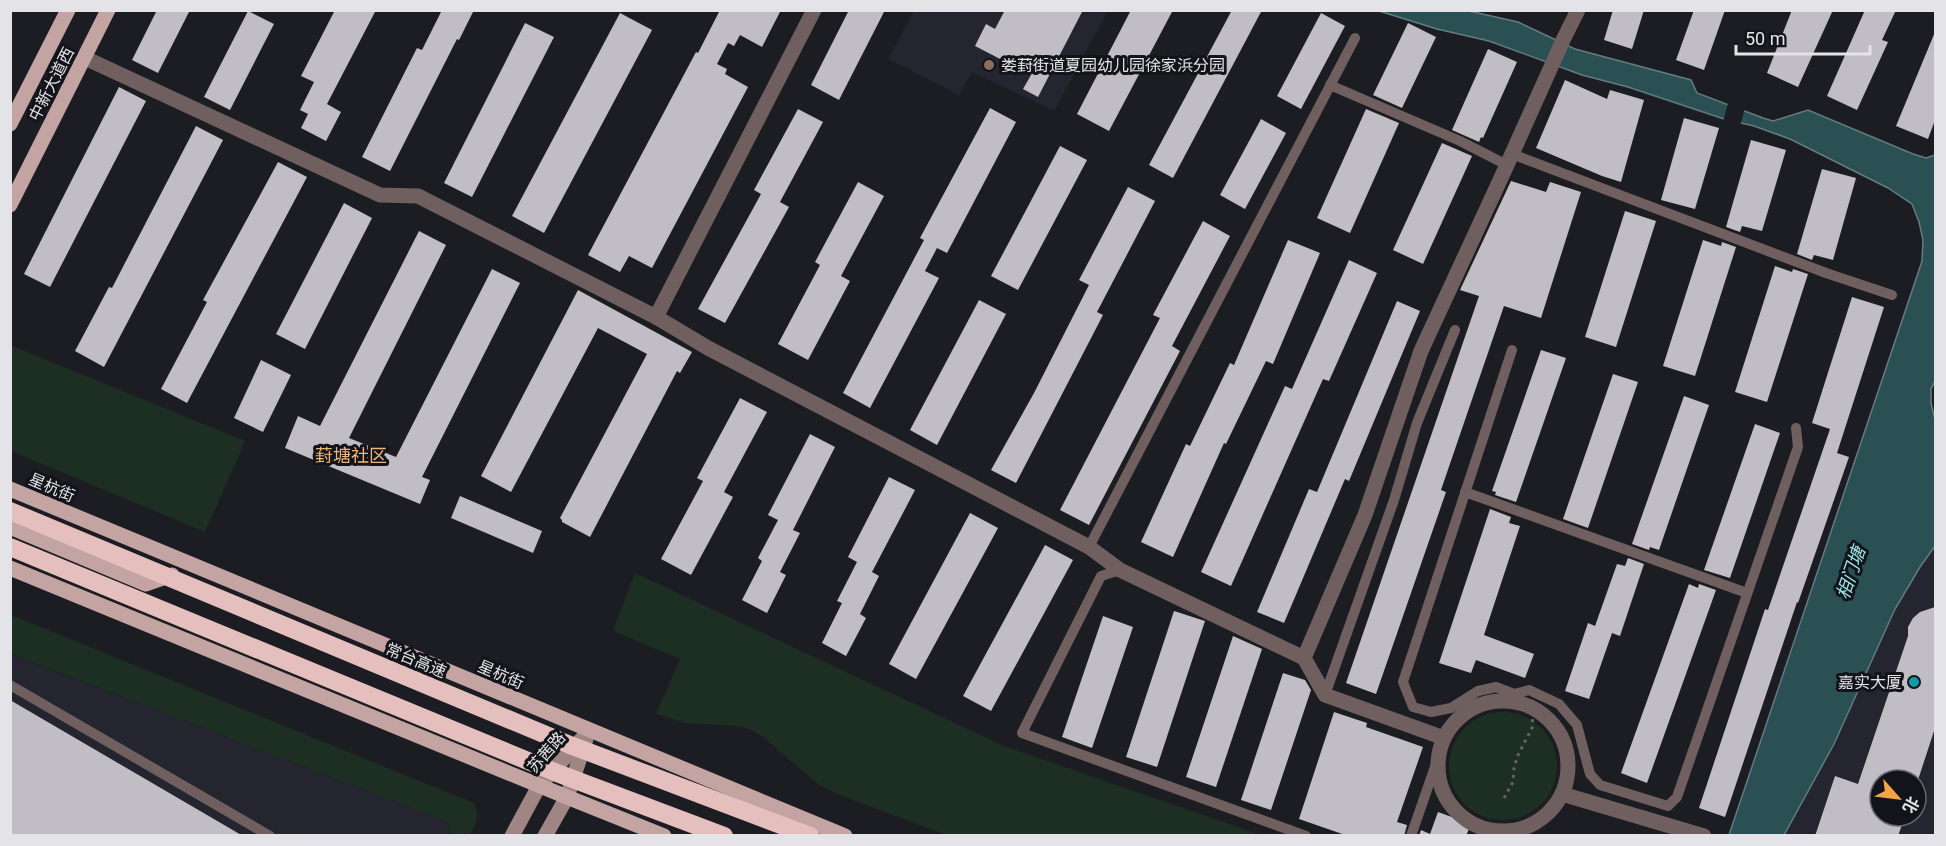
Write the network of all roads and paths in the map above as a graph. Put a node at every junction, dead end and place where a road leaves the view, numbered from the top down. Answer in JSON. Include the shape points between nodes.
{"nodes":[{"id":1,"x":68,"y":10,"type":"edge"},
{"id":2,"x":108,"y":10,"type":"edge"},
{"id":3,"x":814,"y":10,"type":"edge"},
{"id":4,"x":1578,"y":10,"type":"edge"},
{"id":5,"x":1355,"y":38,"type":"dead end"},
{"id":6,"x":85,"y":58,"type":"junction"},
{"id":7,"x":1330,"y":85,"type":"junction"},
{"id":8,"x":10,"y":124,"type":"edge"},
{"id":9,"x":1509,"y":160,"type":"junction"},
{"id":10,"x":10,"y":205,"type":"edge"},
{"id":11,"x":1892,"y":295,"type":"dead end"},
{"id":12,"x":656,"y":317,"type":"junction"},
{"id":13,"x":1455,"y":330,"type":"dead end"},
{"id":14,"x":1512,"y":350,"type":"dead end"},
{"id":15,"x":1796,"y":428,"type":"dead end"},
{"id":16,"x":10,"y":489,"type":"edge"},
{"id":17,"x":1466,"y":492,"type":"junction"},
{"id":18,"x":10,"y":511,"type":"edge"},
{"id":19,"x":10,"y":527,"type":"edge"},
{"id":20,"x":10,"y":547,"type":"edge"},
{"id":21,"x":1089,"y":547,"type":"junction"},
{"id":22,"x":198,"y":567,"type":"junction"},
{"id":23,"x":10,"y":568,"type":"edge"},
{"id":24,"x":1120,"y":570,"type":"junction"},
{"id":25,"x":1747,"y":593,"type":"junction"},
{"id":26,"x":1304,"y":658,"type":"junction"},
{"id":27,"x":10,"y":684,"type":"edge"},
{"id":28,"x":1325,"y":694,"type":"junction"},
{"id":29,"x":1513,"y":698,"type":"junction"},
{"id":30,"x":1531,"y":706,"type":"junction"},
{"id":31,"x":1431,"y":712,"type":"junction"},
{"id":32,"x":589,"y":731,"type":"junction"},
{"id":33,"x":1424,"y":731,"type":"junction"},
{"id":34,"x":1444,"y":738,"type":"junction"},
{"id":35,"x":1438,"y":758,"type":"junction"},
{"id":36,"x":539,"y":786,"type":"junction"},
{"id":37,"x":1562,"y":794,"type":"junction"},
{"id":38,"x":567,"y":797,"type":"junction"},
{"id":39,"x":1504,"y":798,"type":"dead end"},
{"id":40,"x":270,"y":836,"type":"edge"},
{"id":41,"x":512,"y":836,"type":"edge"},
{"id":42,"x":545,"y":836,"type":"edge"},
{"id":43,"x":664,"y":836,"type":"edge"},
{"id":44,"x":724,"y":836,"type":"edge"},
{"id":45,"x":810,"y":836,"type":"edge"},
{"id":46,"x":844,"y":836,"type":"edge"},
{"id":47,"x":1306,"y":836,"type":"edge"},
{"id":48,"x":1411,"y":836,"type":"edge"},
{"id":49,"x":1704,"y":836,"type":"edge"}],
"edges":[{"from":1,"to":8,"type":"main road","name":"中新大道西"},
{"from":2,"to":6,"type":"main road","name":"中新大道西"},
{"from":3,"to":12,"type":"street"},
{"from":4,"to":9,"type":"street"},
{"from":5,"to":7,"type":"lane"},
{"from":6,"to":10,"type":"main road","name":"中新大道西"},
{"from":6,"to":12,"type":"street","via":[[380,195],[418,196]]},
{"from":7,"to":9,"type":"lane"},
{"from":7,"to":21,"type":"lane"},
{"from":9,"to":11,"type":"lane"},
{"from":9,"to":26,"type":"street","via":[[1421,351],[1365,515]]},
{"from":12,"to":21,"type":"street"},
{"from":13,"to":28,"type":"lane","via":[[1417,423]]},
{"from":14,"to":17,"type":"lane"},
{"from":15,"to":25,"type":"lane","via":[[1798,447]]},
{"from":16,"to":22,"type":"main road","name":"星杭街"},
{"from":17,"to":25,"type":"lane"},
{"from":17,"to":31,"type":"lane","via":[[1403,682],[1413,707]]},
{"from":18,"to":45,"type":"highway","name":"常台高速","bridge":true,"via":[[570,745]]},
{"from":19,"to":22,"type":"main road","via":[[146,584]]},
{"from":20,"to":44,"type":"highway","bridge":true,"via":[[557,773]]},
{"from":21,"to":24,"type":"street"},
{"from":22,"to":32,"type":"main road","name":"星杭街"},
{"from":23,"to":36,"type":"main road"},
{"from":24,"to":26,"type":"street"},
{"from":24,"to":47,"type":"lane","via":[[1101,576],[1022,733]]},
{"from":25,"to":29,"type":"lane","via":[[1677,797],[1668,806],[1600,785],[1590,774],[1577,725],[1559,704],[1530,690]]},
{"from":26,"to":28,"type":"street"},
{"from":27,"to":40,"type":"lane"},
{"from":28,"to":33,"type":"street"},
{"from":29,"to":30,"type":"street"},
{"from":29,"to":31,"type":"lane","via":[[1496,687],[1478,691],[1451,708]]},
{"from":29,"to":34,"type":"street","via":[[1472,708]]},
{"from":30,"to":37,"type":"street","via":[[1561,734],[1568,753],[1568,774]]},
{"from":30,"to":39,"type":"path","via":[[1533,726],[1518,755],[1514,782]]},
{"from":31,"to":33,"type":"lane"},
{"from":32,"to":36,"type":"main road","name":"苏茜路"},
{"from":32,"to":38,"type":"main road","name":"苏茜路"},
{"from":32,"to":46,"type":"main road","name":"星杭街"},
{"from":33,"to":34,"type":"street"},
{"from":34,"to":35,"type":"street"},
{"from":35,"to":37,"type":"street","via":[[1446,798],[1458,814],[1495,831],[1535,824],[1551,811]]},
{"from":35,"to":48,"type":"lane"},
{"from":36,"to":38,"type":"main road"},
{"from":36,"to":41,"type":"main road","name":"苏茜路"},
{"from":37,"to":49,"type":"street"},
{"from":38,"to":42,"type":"main road","name":"苏茜路"},
{"from":38,"to":43,"type":"main road"}]}
